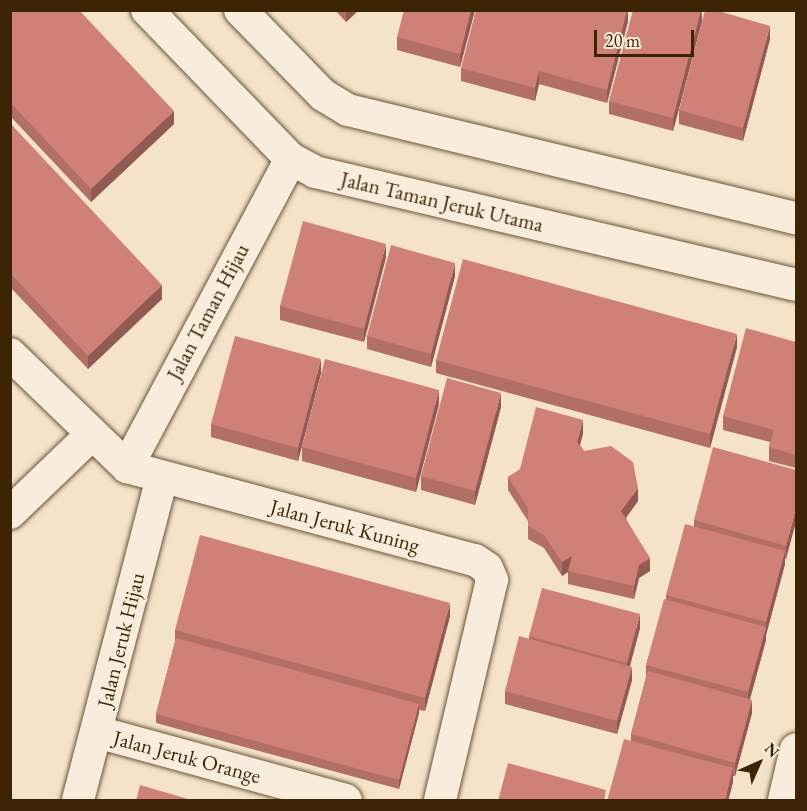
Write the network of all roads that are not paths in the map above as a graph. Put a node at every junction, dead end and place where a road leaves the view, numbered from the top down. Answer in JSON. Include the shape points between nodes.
{"nodes":[{"id":1,"x":147,"y":10,"type":"edge"},
{"id":2,"x":240,"y":10,"type":"edge"},
{"id":3,"x":291,"y":159,"type":"junction"},
{"id":4,"x":796,"y":218,"type":"edge"},
{"id":5,"x":796,"y":285,"type":"edge"},
{"id":6,"x":10,"y":354,"type":"edge"},
{"id":7,"x":90,"y":436,"type":"junction"},
{"id":8,"x":127,"y":466,"type":"junction"},
{"id":9,"x":162,"y":478,"type":"junction"},
{"id":10,"x":10,"y":513,"type":"edge"},
{"id":11,"x":98,"y":732,"type":"junction"},
{"id":12,"x":796,"y":749,"type":"edge"},
{"id":13,"x":78,"y":801,"type":"edge"},
{"id":14,"x":346,"y":801,"type":"edge"},
{"id":15,"x":440,"y":801,"type":"edge"},
{"id":16,"x":784,"y":801,"type":"edge"}],
"edges":[{"from":1,"to":3,"type":"street","name":"Jalan Taman Jeruk Utama"},
{"from":2,"to":4,"type":"street","via":[[323,95],[348,110]]},
{"from":3,"to":5,"type":"street","name":"Jalan Taman Jeruk Utama","via":[[315,172]]},
{"from":3,"to":8,"type":"street","name":"Jalan Taman Hijau"},
{"from":6,"to":7,"type":"street","name":"Jalan Jeruk Kuning"},
{"from":7,"to":8,"type":"street","name":"Jalan Jeruk Kuning"},
{"from":7,"to":10,"type":"street"},
{"from":8,"to":9,"type":"street","name":"Jalan Jeruk Kuning"},
{"from":9,"to":11,"type":"street","name":"Jalan Jeruk Hijau"},
{"from":9,"to":15,"type":"street","name":"Jalan Jeruk Kuning","via":[[475,560],[487,568],[492,580]]},
{"from":11,"to":13,"type":"street","name":"Jalan Jeruk Hijau"},
{"from":11,"to":14,"type":"street","name":"Jalan Jeruk Orange"},
{"from":12,"to":16,"type":"street"}]}
